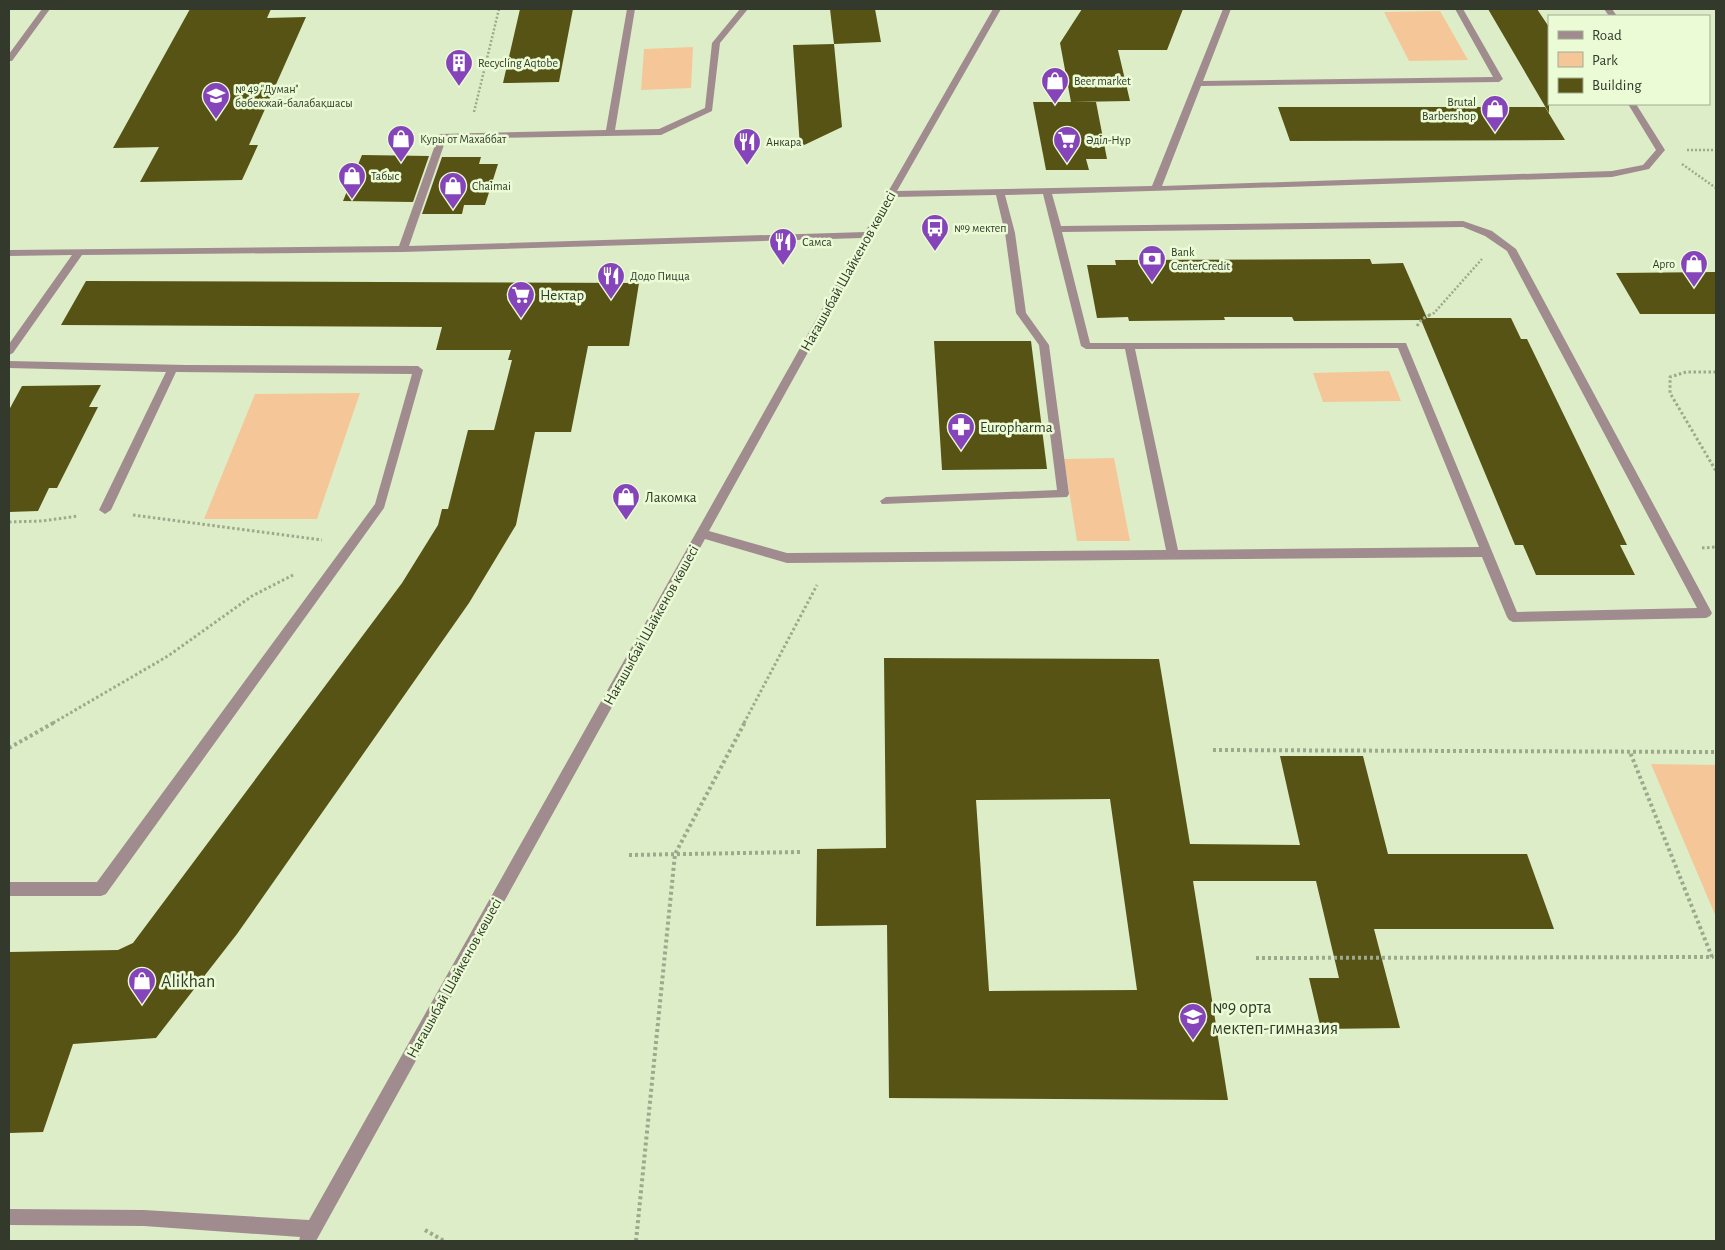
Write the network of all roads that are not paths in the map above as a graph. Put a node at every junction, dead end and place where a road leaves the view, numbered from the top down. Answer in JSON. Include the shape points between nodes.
{"nodes":[{"id":1,"x":46,"y":9,"type":"edge"},
{"id":2,"x":631,"y":9,"type":"edge"},
{"id":3,"x":744,"y":9,"type":"edge"},
{"id":4,"x":997,"y":9,"type":"edge"},
{"id":5,"x":1227,"y":9,"type":"edge"},
{"id":6,"x":1459,"y":9,"type":"edge"},
{"id":7,"x":9,"y":59,"type":"edge"},
{"id":8,"x":1197,"y":84,"type":"junction"},
{"id":9,"x":1633,"y":105,"type":"edge"},
{"id":10,"x":610,"y":132,"type":"junction"},
{"id":11,"x":1156,"y":189,"type":"junction"},
{"id":12,"x":1046,"y":191,"type":"junction"},
{"id":13,"x":1000,"y":192,"type":"junction"},
{"id":14,"x":891,"y":194,"type":"junction"},
{"id":15,"x":1058,"y":229,"type":"junction"},
{"id":16,"x":868,"y":235,"type":"junction"},
{"id":17,"x":403,"y":249,"type":"junction"},
{"id":18,"x":79,"y":252,"type":"junction"},
{"id":19,"x":9,"y":253,"type":"edge"},
{"id":20,"x":1129,"y":346,"type":"junction"},
{"id":21,"x":9,"y":351,"type":"edge"},
{"id":22,"x":9,"y":364,"type":"edge"},
{"id":23,"x":173,"y":368,"type":"junction"},
{"id":24,"x":886,"y":501,"type":"dead end"},
{"id":25,"x":105,"y":510,"type":"road end"},
{"id":26,"x":702,"y":534,"type":"junction"},
{"id":27,"x":1485,"y":552,"type":"junction"},
{"id":28,"x":1173,"y":555,"type":"junction"},
{"id":29,"x":9,"y":889,"type":"edge"},
{"id":30,"x":9,"y":1216,"type":"edge"},
{"id":31,"x":311,"y":1235,"type":"edge"}],
"edges":[{"from":1,"to":7,"type":"street"},
{"from":2,"to":10,"type":"street"},
{"from":3,"to":10,"type":"street","via":[[716,43],[708,109],[660,132]]},
{"from":4,"to":14,"type":"street","name":"Нағашыбай Шайкенов көшесі"},
{"from":5,"to":8,"type":"street"},
{"from":6,"to":8,"type":"street","via":[[1499,79]]},
{"from":8,"to":11,"type":"street"},
{"from":9,"to":11,"type":"street","via":[[1661,150],[1646,167],[1612,174]]},
{"from":10,"to":17,"type":"street","via":[[442,136]]},
{"from":11,"to":12,"type":"street"},
{"from":12,"to":13,"type":"street"},
{"from":12,"to":15,"type":"street"},
{"from":13,"to":14,"type":"street"},
{"from":13,"to":24,"type":"street","via":[[1010,233],[1021,313],[1044,345],[1063,494]]},
{"from":14,"to":16,"type":"street","name":"Нағашыбай Шайкенов көшесі"},
{"from":15,"to":20,"type":"street","via":[[1086,346]]},
{"from":15,"to":27,"type":"street","via":[[1463,224],[1500,238],[1511,249],[1706,613],[1513,617]]},
{"from":16,"to":17,"type":"street"},
{"from":16,"to":26,"type":"street","name":"Нағашыбай Шайкенов көшесі"},
{"from":17,"to":18,"type":"street"},
{"from":18,"to":19,"type":"street"},
{"from":18,"to":21,"type":"street"},
{"from":20,"to":27,"type":"street","via":[[1402,345]]},
{"from":20,"to":28,"type":"street"},
{"from":22,"to":23,"type":"street"},
{"from":23,"to":25,"type":"street"},
{"from":23,"to":29,"type":"street","via":[[418,370],[380,506],[101,889]]},
{"from":26,"to":28,"type":"street","via":[[787,558]]},
{"from":26,"to":31,"type":"street","name":"Нағашыбай Шайкенов көшесі"},
{"from":27,"to":28,"type":"street"},
{"from":30,"to":31,"type":"street","via":[[144,1218]]}]}
